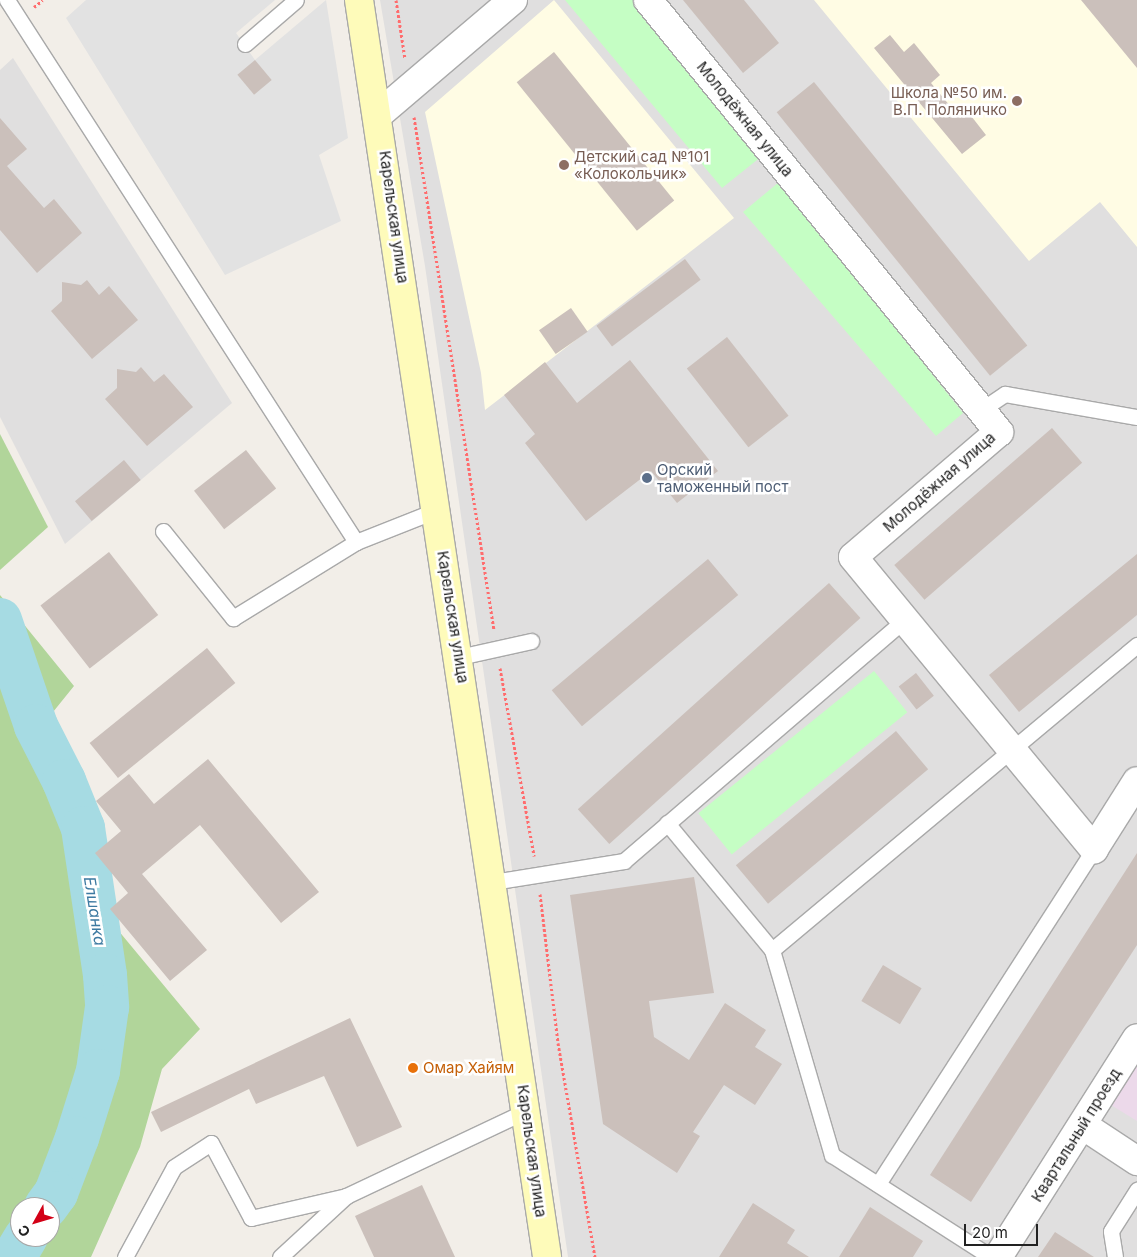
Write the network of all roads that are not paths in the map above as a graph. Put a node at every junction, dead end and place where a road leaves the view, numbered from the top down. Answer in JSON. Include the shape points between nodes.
{"nodes":[{"id":1,"x":7,"y":0,"type":"edge"},
{"id":2,"x":296,"y":0,"type":"edge"},
{"id":3,"x":359,"y":0,"type":"edge"},
{"id":4,"x":513,"y":0,"type":"edge"},
{"id":5,"x":648,"y":0,"type":"edge"},
{"id":6,"x":245,"y":44,"type":"dead end"},
{"id":7,"x":379,"y":114,"type":"junction"},
{"id":8,"x":982,"y":410,"type":"junction"},
{"id":9,"x":1137,"y":417,"type":"edge"},
{"id":10,"x":437,"y":510,"type":"junction"},
{"id":11,"x":162,"y":531,"type":"dead end"},
{"id":12,"x":356,"y":542,"type":"junction"},
{"id":13,"x":905,"y":619,"type":"junction"},
{"id":14,"x":531,"y":641,"type":"dead end"},
{"id":15,"x":1137,"y":645,"type":"edge"},
{"id":16,"x":459,"y":656,"type":"junction"},
{"id":17,"x":1011,"y":749,"type":"junction"},
{"id":18,"x":1137,"y":781,"type":"edge"},
{"id":19,"x":667,"y":823,"type":"junction"},
{"id":20,"x":1094,"y":849,"type":"junction"},
{"id":21,"x":493,"y":882,"type":"junction"},
{"id":22,"x":772,"y":950,"type":"junction"},
{"id":23,"x":1137,"y":1038,"type":"edge"},
{"id":24,"x":526,"y":1111,"type":"junction"},
{"id":25,"x":1084,"y":1126,"type":"junction"},
{"id":26,"x":1137,"y":1161,"type":"edge"},
{"id":27,"x":878,"y":1184,"type":"junction"},
{"id":28,"x":1137,"y":1190,"type":"edge"},
{"id":29,"x":346,"y":1196,"type":"junction"},
{"id":30,"x":545,"y":1246,"type":"edge"},
{"id":31,"x":125,"y":1257,"type":"edge"},
{"id":32,"x":280,"y":1257,"type":"edge"},
{"id":33,"x":991,"y":1257,"type":"edge"},
{"id":34,"x":998,"y":1257,"type":"edge"},
{"id":35,"x":1115,"y":1257,"type":"edge"}],
"edges":[{"from":1,"to":12,"type":"lane"},
{"from":2,"to":6,"type":"lane"},
{"from":3,"to":7,"type":"street","name":"Карельская улица"},
{"from":4,"to":7,"type":"street"},
{"from":5,"to":8,"type":"street","name":"Молодёжная улица"},
{"from":7,"to":10,"type":"street","name":"Карельская улица"},
{"from":8,"to":9,"type":"lane","via":[[1005,394]]},
{"from":8,"to":13,"type":"street","name":"Молодёжная улица","via":[[999,432],[853,557]]},
{"from":10,"to":12,"type":"lane"},
{"from":10,"to":16,"type":"street","name":"Карельская улица"},
{"from":11,"to":12,"type":"lane","via":[[233,618]]},
{"from":13,"to":17,"type":"street","name":"Молодёжная улица"},
{"from":13,"to":19,"type":"lane"},
{"from":14,"to":16,"type":"lane"},
{"from":15,"to":17,"type":"lane"},
{"from":16,"to":21,"type":"street","name":"Карельская улица"},
{"from":17,"to":20,"type":"street","name":"Молодёжная улица"},
{"from":17,"to":22,"type":"lane"},
{"from":18,"to":20,"type":"street"},
{"from":19,"to":21,"type":"lane","via":[[624,861]]},
{"from":19,"to":22,"type":"lane"},
{"from":20,"to":27,"type":"lane"},
{"from":21,"to":24,"type":"street","name":"Карельская улица"},
{"from":22,"to":27,"type":"lane","via":[[832,1155]]},
{"from":23,"to":25,"type":"street","name":"Квартальный проезд"},
{"from":24,"to":29,"type":"lane"},
{"from":24,"to":30,"type":"street","name":"Карельская улица"},
{"from":25,"to":26,"type":"street"},
{"from":25,"to":34,"type":"street","name":"Квартальный проезд"},
{"from":27,"to":33,"type":"lane"},
{"from":28,"to":35,"type":"lane","via":[[1111,1231]]},
{"from":29,"to":31,"type":"lane","via":[[251,1218],[211,1143],[174,1167]]},
{"from":29,"to":32,"type":"lane"}]}
